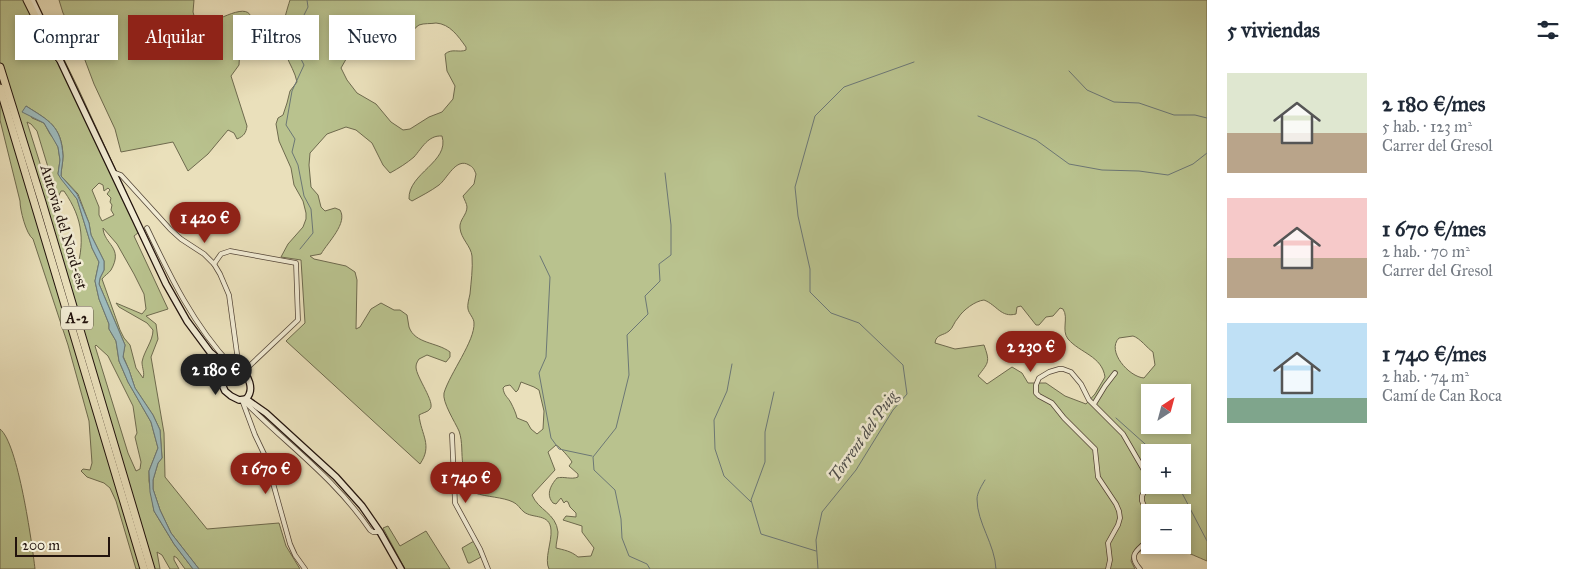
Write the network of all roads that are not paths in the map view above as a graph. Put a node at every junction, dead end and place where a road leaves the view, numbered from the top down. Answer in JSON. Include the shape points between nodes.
{"nodes":[{"id":1,"x":27,"y":0,"type":"edge"},
{"id":2,"x":32,"y":0,"type":"edge"},
{"id":3,"x":35,"y":15,"type":"edge"},
{"id":4,"x":39,"y":15,"type":"edge"},
{"id":5,"x":60,"y":60,"type":"edge"},
{"id":6,"x":0,"y":67,"type":"edge"},
{"id":7,"x":0,"y":88,"type":"edge"},
{"id":8,"x":112,"y":172,"type":"junction"},
{"id":9,"x":147,"y":228,"type":"dead end"},
{"id":10,"x":214,"y":264,"type":"junction"},
{"id":11,"x":210,"y":352,"type":"junction"},
{"id":12,"x":229,"y":365,"type":"junction"},
{"id":13,"x":238,"y":368,"type":"junction"},
{"id":14,"x":220,"y":372,"type":"junction"},
{"id":15,"x":243,"y":372,"type":"junction"},
{"id":16,"x":1115,"y":373,"type":"dead end"},
{"id":17,"x":245,"y":398,"type":"junction"},
{"id":18,"x":1094,"y":404,"type":"junction"},
{"id":19,"x":452,"y":435,"type":"dead end"},
{"id":20,"x":1142,"y":504,"type":"edge"},
{"id":21,"x":380,"y":532,"type":"junction"},
{"id":22,"x":1141,"y":547,"type":"edge"},
{"id":23,"x":144,"y":569,"type":"edge"},
{"id":24,"x":151,"y":569,"type":"edge"},
{"id":25,"x":305,"y":569,"type":"edge"},
{"id":26,"x":401,"y":569,"type":"edge"},
{"id":27,"x":488,"y":569,"type":"edge"},
{"id":28,"x":1108,"y":569,"type":"edge"},
{"id":29,"x":1140,"y":569,"type":"edge"}],
"edges":[{"from":1,"to":3,"type":"highway"},
{"from":2,"to":4,"type":"street"},
{"from":5,"to":8,"type":"street"},
{"from":6,"to":24,"type":"highway","name":"Autovia del Nord-est","number":"A-2"},
{"from":7,"to":23,"type":"highway","name":"Autovia del Nord-est","number":"A-2"},
{"from":8,"to":10,"type":"street","via":[[120,176],[170,229]]},
{"from":8,"to":11,"type":"street","via":[[166,284]]},
{"from":9,"to":12,"type":"street","via":[[185,303]]},
{"from":10,"to":13,"type":"street","via":[[229,295]]},
{"from":10,"to":15,"type":"street","via":[[221,254],[230,252],[296,263],[298,320]]},
{"from":11,"to":12,"type":"street"},
{"from":11,"to":14,"type":"street"},
{"from":12,"to":13,"type":"street"},
{"from":12,"to":14,"type":"street"},
{"from":13,"to":15,"type":"street"},
{"from":14,"to":17,"type":"street","via":[[225,391],[231,396]]},
{"from":15,"to":17,"type":"street","via":[[251,386]]},
{"from":16,"to":18,"type":"street"},
{"from":17,"to":21,"type":"street","via":[[336,477]]},
{"from":17,"to":21,"type":"street","via":[[352,504],[370,530]]},
{"from":17,"to":25,"type":"street","via":[[290,544]]},
{"from":18,"to":20,"type":"street","via":[[1123,434],[1143,468],[1148,484]]},
{"from":18,"to":28,"type":"street","via":[[1079,380],[1067,370],[1049,372],[1037,380],[1035,389],[1039,396],[1052,403],[1095,449],[1098,477],[1116,504],[1120,518],[1108,543]]},
{"from":19,"to":27,"type":"street","via":[[455,503]]},
{"from":21,"to":26,"type":"street"},
{"from":22,"to":29,"type":"street","via":[[1134,555]]}]}
